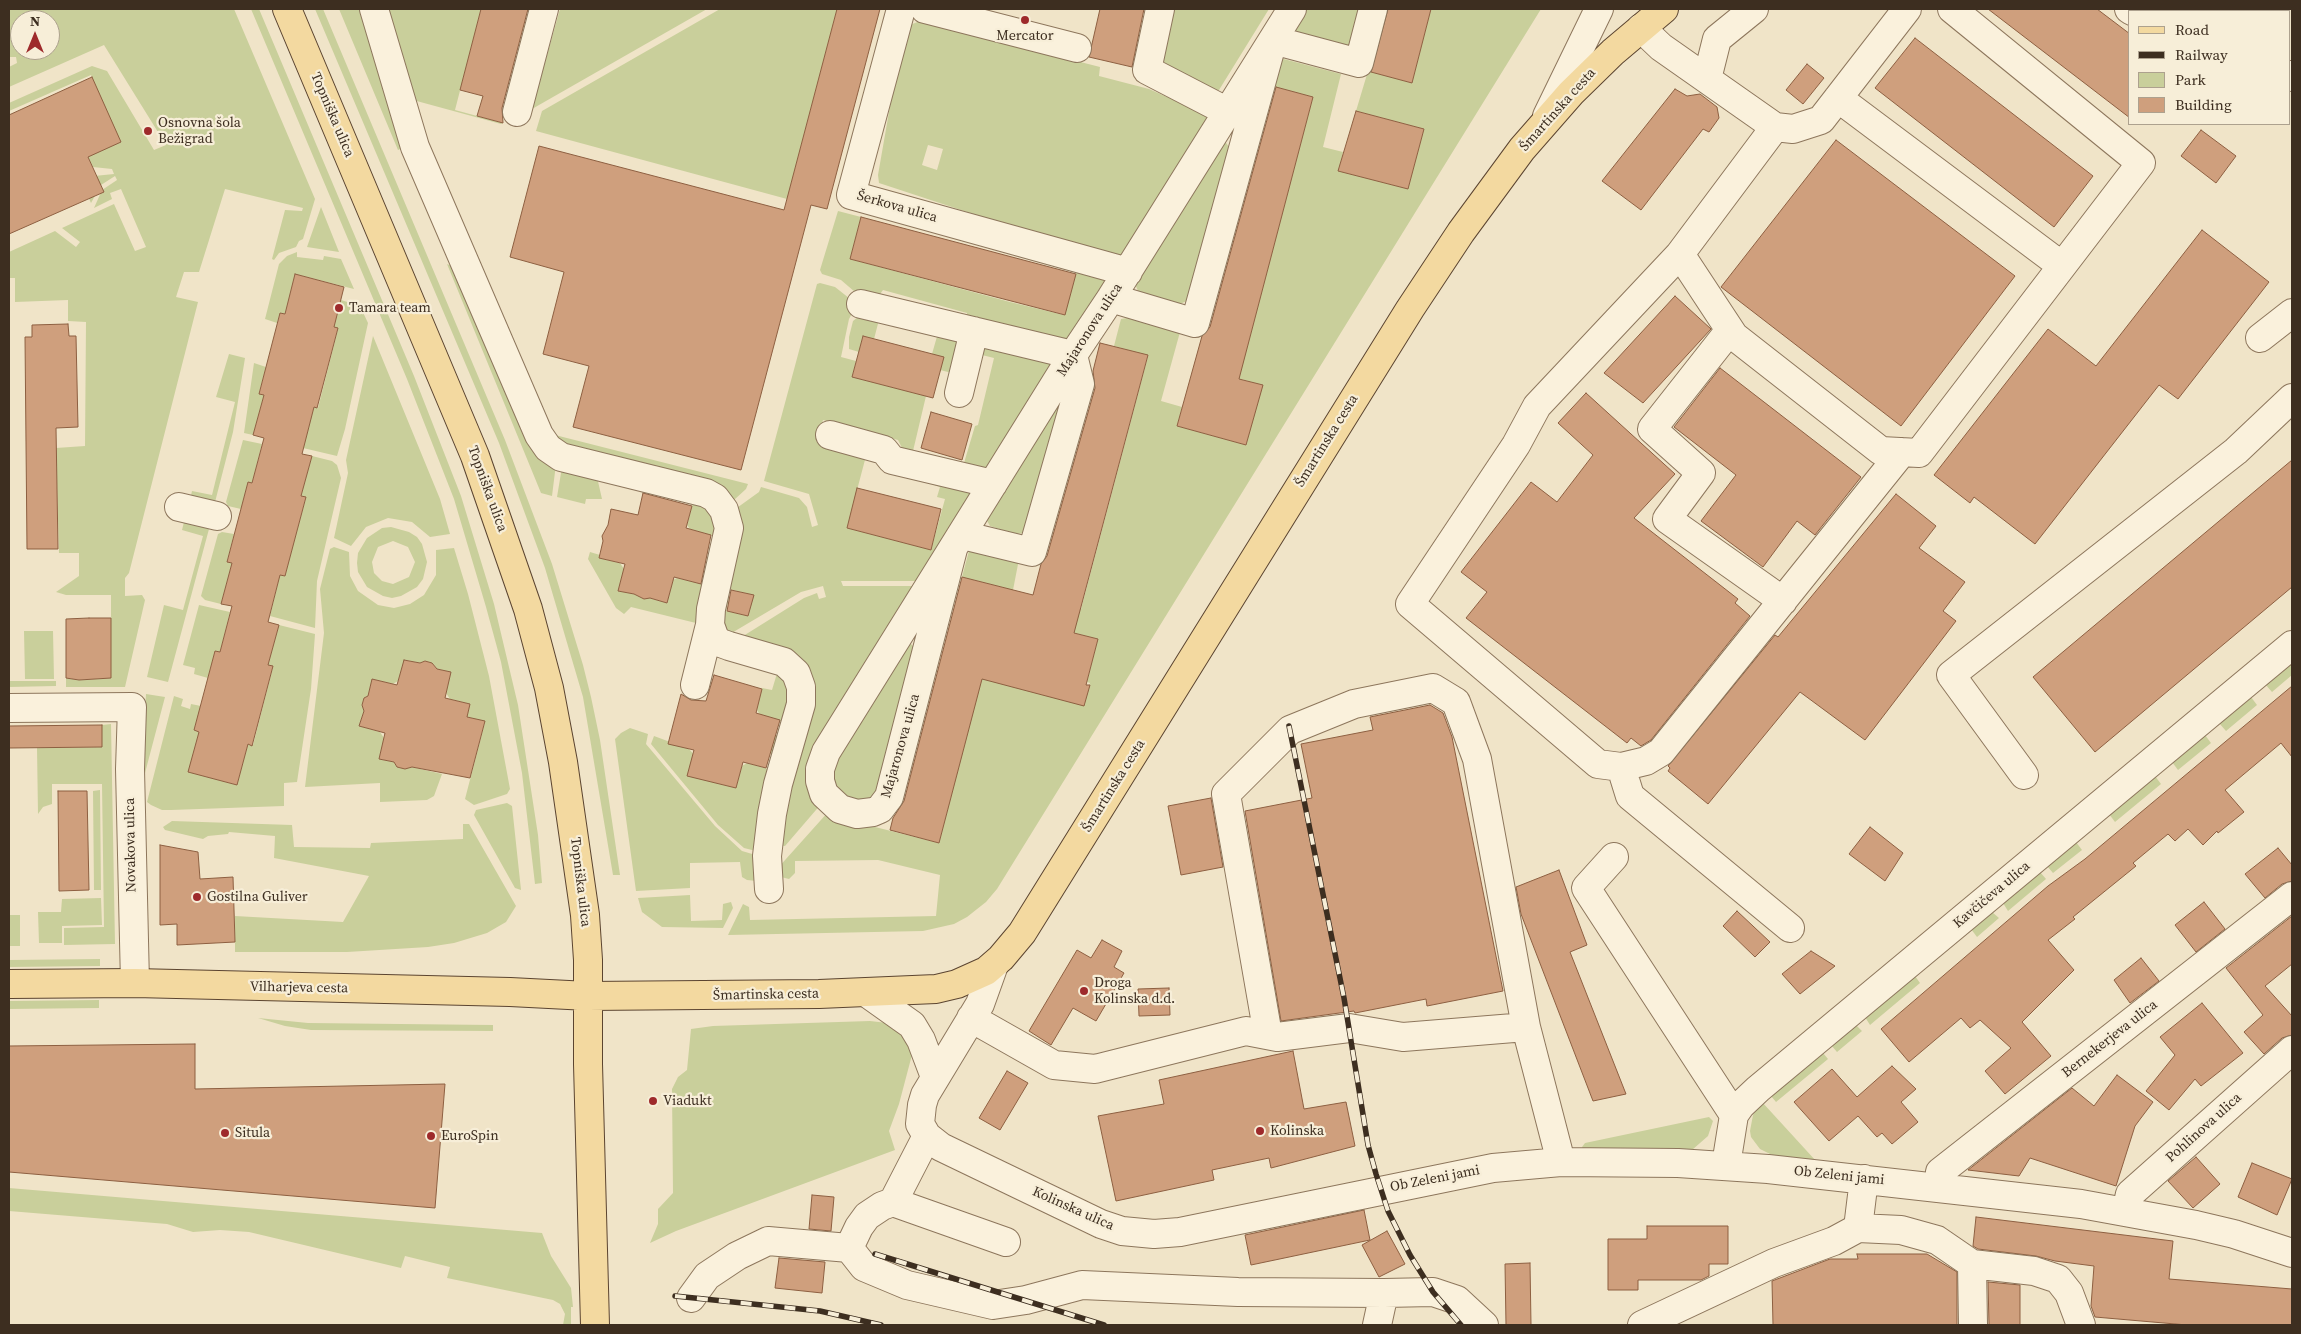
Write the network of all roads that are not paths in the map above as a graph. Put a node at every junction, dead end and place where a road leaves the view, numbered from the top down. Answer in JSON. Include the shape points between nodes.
{"nodes":[{"id":1,"x":287,"y":9,"type":"edge"},
{"id":2,"x":374,"y":9,"type":"edge"},
{"id":3,"x":544,"y":9,"type":"edge"},
{"id":4,"x":901,"y":9,"type":"edge"},
{"id":5,"x":925,"y":9,"type":"edge"},
{"id":6,"x":1160,"y":9,"type":"edge"},
{"id":7,"x":1292,"y":9,"type":"edge"},
{"id":8,"x":1372,"y":9,"type":"edge"},
{"id":9,"x":1599,"y":9,"type":"edge"},
{"id":10,"x":1664,"y":9,"type":"edge"},
{"id":11,"x":1754,"y":9,"type":"edge"},
{"id":12,"x":1907,"y":9,"type":"edge"},
{"id":13,"x":1952,"y":9,"type":"edge"},
{"id":14,"x":1641,"y":28,"type":"junction"},
{"id":15,"x":1272,"y":40,"type":"junction"},
{"id":16,"x":1076,"y":48,"type":"dead end"},
{"id":17,"x":1708,"y":80,"type":"junction"},
{"id":18,"x":1838,"y":98,"type":"junction"},
{"id":19,"x":517,"y":112,"type":"dead end"},
{"id":20,"x":1228,"y":112,"type":"junction"},
{"id":21,"x":1543,"y":124,"type":"junction"},
{"id":22,"x":1775,"y":127,"type":"junction"},
{"id":23,"x":1680,"y":254,"type":"junction"},
{"id":24,"x":2062,"y":266,"type":"junction"},
{"id":25,"x":1128,"y":272,"type":"junction"},
{"id":26,"x":1111,"y":298,"type":"junction"},
{"id":27,"x":861,"y":304,"type":"dead end"},
{"id":28,"x":2292,"y":312,"type":"edge"},
{"id":29,"x":1730,"y":330,"type":"junction"},
{"id":30,"x":974,"y":331,"type":"junction"},
{"id":31,"x":2260,"y":338,"type":"dead end"},
{"id":32,"x":1073,"y":355,"type":"junction"},
{"id":33,"x":959,"y":393,"type":"dead end"},
{"id":34,"x":2292,"y":398,"type":"edge"},
{"id":35,"x":830,"y":435,"type":"dead end"},
{"id":36,"x":1902,"y":452,"type":"junction"},
{"id":37,"x":993,"y":484,"type":"junction"},
{"id":38,"x":179,"y":507,"type":"dead end"},
{"id":39,"x":217,"y":516,"type":"dead end"},
{"id":40,"x":958,"y":542,"type":"junction"},
{"id":41,"x":1783,"y":601,"type":"junction"},
{"id":42,"x":710,"y":625,"type":"junction"},
{"id":43,"x":2292,"y":646,"type":"edge"},
{"id":44,"x":694,"y":685,"type":"dead end"},
{"id":45,"x":9,"y":708,"type":"edge"},
{"id":46,"x":1621,"y":767,"type":"junction"},
{"id":47,"x":2024,"y":775,"type":"dead end"},
{"id":48,"x":1614,"y":856,"type":"dead end"},
{"id":49,"x":770,"y":889,"type":"dead end"},
{"id":50,"x":2292,"y":896,"type":"edge"},
{"id":51,"x":1790,"y":928,"type":"dead end"},
{"id":52,"x":994,"y":965,"type":"junction"},
{"id":53,"x":135,"y":983,"type":"junction"},
{"id":54,"x":9,"y":984,"type":"edge"},
{"id":55,"x":867,"y":993,"type":"junction"},
{"id":56,"x":588,"y":996,"type":"junction"},
{"id":57,"x":971,"y":1018,"type":"junction"},
{"id":58,"x":1526,"y":1027,"type":"junction"},
{"id":59,"x":1268,"y":1035,"type":"junction"},
{"id":60,"x":2292,"y":1050,"type":"edge"},
{"id":61,"x":935,"y":1077,"type":"junction"},
{"id":62,"x":1734,"y":1115,"type":"junction"},
{"id":63,"x":927,"y":1136,"type":"junction"},
{"id":64,"x":1561,"y":1162,"type":"junction"},
{"id":65,"x":1726,"y":1165,"type":"junction"},
{"id":66,"x":1864,"y":1179,"type":"junction"},
{"id":67,"x":1938,"y":1187,"type":"junction"},
{"id":68,"x":1380,"y":1190,"type":"joint"},
{"id":69,"x":893,"y":1202,"type":"junction"},
{"id":70,"x":2128,"y":1203,"type":"junction"},
{"id":71,"x":1858,"y":1228,"type":"junction"},
{"id":72,"x":1006,"y":1242,"type":"dead end"},
{"id":73,"x":849,"y":1248,"type":"junction"},
{"id":74,"x":2292,"y":1253,"type":"edge"},
{"id":75,"x":1972,"y":1264,"type":"junction"},
{"id":76,"x":1384,"y":1293,"type":"junction"},
{"id":77,"x":691,"y":1298,"type":"dead end"},
{"id":78,"x":595,"y":1325,"type":"edge"},
{"id":79,"x":1377,"y":1325,"type":"edge"},
{"id":80,"x":1484,"y":1325,"type":"edge"},
{"id":81,"x":1642,"y":1325,"type":"edge"},
{"id":82,"x":1973,"y":1325,"type":"edge"},
{"id":83,"x":2081,"y":1325,"type":"edge"}],
"edges":[{"from":1,"to":56,"type":"main road","name":"Topniška ulica","via":[[458,413],[497,514],[528,608],[549,688],[584,897]]},
{"from":2,"to":42,"type":"street","via":[[414,147],[539,436],[561,457],[706,493],[715,498],[724,510],[729,528]]},
{"from":3,"to":19,"type":"street"},
{"from":4,"to":25,"type":"street","name":"Šerkova ulica","via":[[851,195]]},
{"from":5,"to":16,"type":"street"},
{"from":6,"to":20,"type":"street","via":[[1147,70]]},
{"from":7,"to":15,"type":"street","name":"Majaronova ulica"},
{"from":8,"to":15,"type":"street","via":[[1358,63]]},
{"from":9,"to":21,"type":"street"},
{"from":10,"to":14,"type":"main road","name":"Šmartinska cesta"},
{"from":11,"to":17,"type":"street","via":[[1717,39]]},
{"from":12,"to":18,"type":"street"},
{"from":13,"to":24,"type":"street","via":[[2141,163]]},
{"from":14,"to":17,"type":"street","via":[[1661,47]]},
{"from":14,"to":21,"type":"main road","name":"Šmartinska cesta","via":[[1591,72]]},
{"from":15,"to":20,"type":"street","name":"Majaronova ulica"},
{"from":15,"to":26,"type":"street","via":[[1195,323]]},
{"from":17,"to":22,"type":"street"},
{"from":18,"to":22,"type":"street","via":[[1821,120],[1793,129]]},
{"from":18,"to":24,"type":"street"},
{"from":20,"to":25,"type":"street","name":"Majaronova ulica"},
{"from":21,"to":52,"type":"main road","name":"Šmartinska cesta","via":[[1501,176],[1410,309],[1028,923]]},
{"from":22,"to":23,"type":"street"},
{"from":23,"to":29,"type":"street"},
{"from":23,"to":46,"type":"street","via":[[1537,406],[1516,445],[1410,604],[1598,764]]},
{"from":24,"to":36,"type":"street","via":[[1919,453]]},
{"from":25,"to":26,"type":"street","name":"Majaronova ulica"},
{"from":26,"to":32,"type":"street","name":"Majaronova ulica"},
{"from":27,"to":30,"type":"street"},
{"from":28,"to":31,"type":"street"},
{"from":29,"to":36,"type":"street","via":[[1881,451]]},
{"from":29,"to":41,"type":"street","via":[[1652,429],[1701,473],[1667,519]]},
{"from":30,"to":32,"type":"street"},
{"from":30,"to":33,"type":"street"},
{"from":32,"to":37,"type":"street","name":"Majaronova ulica"},
{"from":32,"to":40,"type":"street","via":[[1080,384],[1032,552]]},
{"from":34,"to":47,"type":"street","via":[[2236,451],[1951,675]]},
{"from":35,"to":37,"type":"street","via":[[884,450],[892,460]]},
{"from":36,"to":41,"type":"street"},
{"from":37,"to":40,"type":"street","name":"Majaronova ulica"},
{"from":38,"to":39,"type":"street"},
{"from":40,"to":40,"type":"street","name":"Majaronova ulica","via":[[822,761],[820,775],[824,794],[840,809],[858,814],[873,812],[880,809],[889,797]]},
{"from":41,"to":46,"type":"street","via":[[1661,752],[1646,761]]},
{"from":42,"to":44,"type":"street"},
{"from":42,"to":49,"type":"street","via":[[718,642],[784,662],[796,673],[801,687],[801,704],[772,814],[768,856]]},
{"from":43,"to":62,"type":"street","name":"Kavčičeva ulica","via":[[1758,1088]]},
{"from":45,"to":53,"type":"street","name":"Novakova ulica","via":[[132,707],[130,769]]},
{"from":46,"to":51,"type":"street","via":[[1630,796]]},
{"from":48,"to":62,"type":"street","via":[[1586,888]]},
{"from":50,"to":67,"type":"street","name":"Bernekerjeva ulica","via":[[1940,1172]]},
{"from":52,"to":55,"type":"main road","name":"Šmartinska cesta","via":[[968,980],[941,988]]},
{"from":52,"to":57,"type":"street","via":[[980,1004]]},
{"from":53,"to":54,"type":"main road","name":"Vilharjeva cesta"},
{"from":53,"to":56,"type":"main road","name":"Vilharjeva cesta"},
{"from":55,"to":56,"type":"main road","name":"Šmartinska cesta"},
{"from":55,"to":61,"type":"street","via":[[912,1026]]},
{"from":56,"to":78,"type":"main road"},
{"from":57,"to":59,"type":"street","via":[[1054,1065],[1095,1069],[1246,1031]]},
{"from":57,"to":61,"type":"street"},
{"from":58,"to":59,"type":"street","via":[[1403,1037],[1349,1028],[1277,1037]]},
{"from":58,"to":59,"type":"street","via":[[1477,759],[1456,702],[1433,688],[1354,704],[1290,730],[1226,794]]},
{"from":58,"to":64,"type":"street"},
{"from":60,"to":70,"type":"street","name":"Pohlinova ulica"},
{"from":61,"to":63,"type":"street","via":[[922,1105],[920,1124]]},
{"from":62,"to":65,"type":"street"},
{"from":63,"to":68,"type":"street","name":"Kolinska ulica","via":[[941,1147],[1018,1185],[1101,1224],[1132,1233],[1180,1232]]},
{"from":63,"to":69,"type":"street"},
{"from":64,"to":65,"type":"street","name":"Ob Zeleni jami"},
{"from":64,"to":68,"type":"street","name":"Ob Zeleni jami","via":[[1493,1168]]},
{"from":65,"to":66,"type":"street","name":"Ob Zeleni jami"},
{"from":66,"to":67,"type":"street","name":"Ob Zeleni jami"},
{"from":66,"to":71,"type":"street"},
{"from":67,"to":70,"type":"street","name":"Ob Zeleni jami"},
{"from":69,"to":72,"type":"street"},
{"from":69,"to":73,"type":"street","via":[[867,1216]]},
{"from":70,"to":74,"type":"street","name":"Ob Zeleni jami"},
{"from":71,"to":75,"type":"street","via":[[1901,1230],[1937,1240]]},
{"from":71,"to":81,"type":"street"},
{"from":73,"to":76,"type":"street","via":[[864,1267],[907,1284],[993,1304],[1026,1300],[1082,1285],[1238,1292]]},
{"from":73,"to":77,"type":"street","via":[[768,1241],[707,1276]]},
{"from":75,"to":82,"type":"street"},
{"from":75,"to":83,"type":"street","via":[[2034,1271],[2058,1279],[2069,1293]]},
{"from":76,"to":79,"type":"street"},
{"from":76,"to":80,"type":"street","via":[[1434,1292],[1457,1300]]}]}
